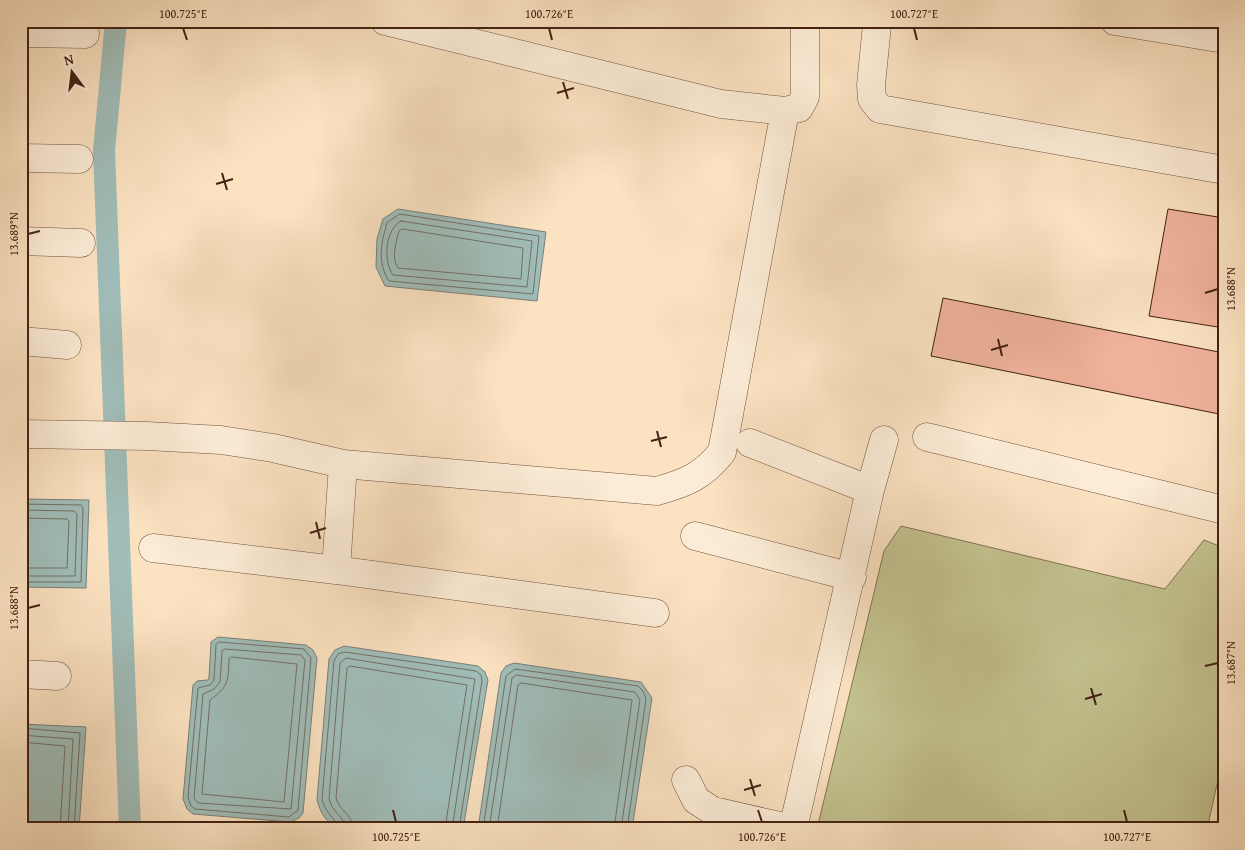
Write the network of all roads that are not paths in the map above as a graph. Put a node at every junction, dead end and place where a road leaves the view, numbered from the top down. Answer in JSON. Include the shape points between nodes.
{"nodes":[{"id":1,"x":386,"y":21,"type":"edge"},
{"id":2,"x":805,"y":21,"type":"edge"},
{"id":3,"x":1115,"y":21,"type":"edge"},
{"id":4,"x":877,"y":26,"type":"dead end"},
{"id":5,"x":21,"y":33,"type":"edge"},
{"id":6,"x":85,"y":34,"type":"dead end"},
{"id":7,"x":1224,"y":39,"type":"edge"},
{"id":8,"x":785,"y":111,"type":"junction"},
{"id":9,"x":21,"y":158,"type":"edge"},
{"id":10,"x":79,"y":159,"type":"dead end"},
{"id":11,"x":1224,"y":170,"type":"edge"},
{"id":12,"x":21,"y":241,"type":"edge"},
{"id":13,"x":81,"y":243,"type":"dead end"},
{"id":14,"x":21,"y":341,"type":"edge"},
{"id":15,"x":67,"y":345,"type":"dead end"},
{"id":16,"x":21,"y":434,"type":"edge"},
{"id":17,"x":927,"y":437,"type":"dead end"},
{"id":18,"x":884,"y":440,"type":"dead end"},
{"id":19,"x":750,"y":443,"type":"dead end"},
{"id":20,"x":343,"y":464,"type":"junction"},
{"id":21,"x":870,"y":490,"type":"junction"},
{"id":22,"x":1224,"y":510,"type":"edge"},
{"id":23,"x":694,"y":536,"type":"dead end"},
{"id":24,"x":153,"y":548,"type":"dead end"},
{"id":25,"x":336,"y":570,"type":"junction"},
{"id":26,"x":852,"y":577,"type":"junction"},
{"id":27,"x":655,"y":613,"type":"dead end"},
{"id":28,"x":21,"y":674,"type":"edge"},
{"id":29,"x":57,"y":676,"type":"dead end"},
{"id":30,"x":686,"y":780,"type":"dead end"}],
"edges":[{"from":1,"to":8,"type":"street","via":[[721,104]]},
{"from":2,"to":8,"type":"street","via":[[806,97],[799,108]]},
{"from":3,"to":7,"type":"street"},
{"from":4,"to":11,"type":"street","via":[[871,85],[872,100],[880,109]]},
{"from":5,"to":6,"type":"street"},
{"from":8,"to":20,"type":"street","via":[[722,452],[708,470],[680,485],[656,491]]},
{"from":9,"to":10,"type":"street"},
{"from":12,"to":13,"type":"street"},
{"from":14,"to":15,"type":"street"},
{"from":16,"to":20,"type":"street","via":[[221,440]]},
{"from":17,"to":22,"type":"street"},
{"from":18,"to":21,"type":"street"},
{"from":19,"to":21,"type":"street"},
{"from":20,"to":25,"type":"street"},
{"from":21,"to":26,"type":"street"},
{"from":23,"to":26,"type":"street"},
{"from":24,"to":25,"type":"street"},
{"from":25,"to":27,"type":"street"},
{"from":26,"to":30,"type":"street","via":[[793,829],[713,811],[696,800]]},
{"from":28,"to":29,"type":"street"}]}
